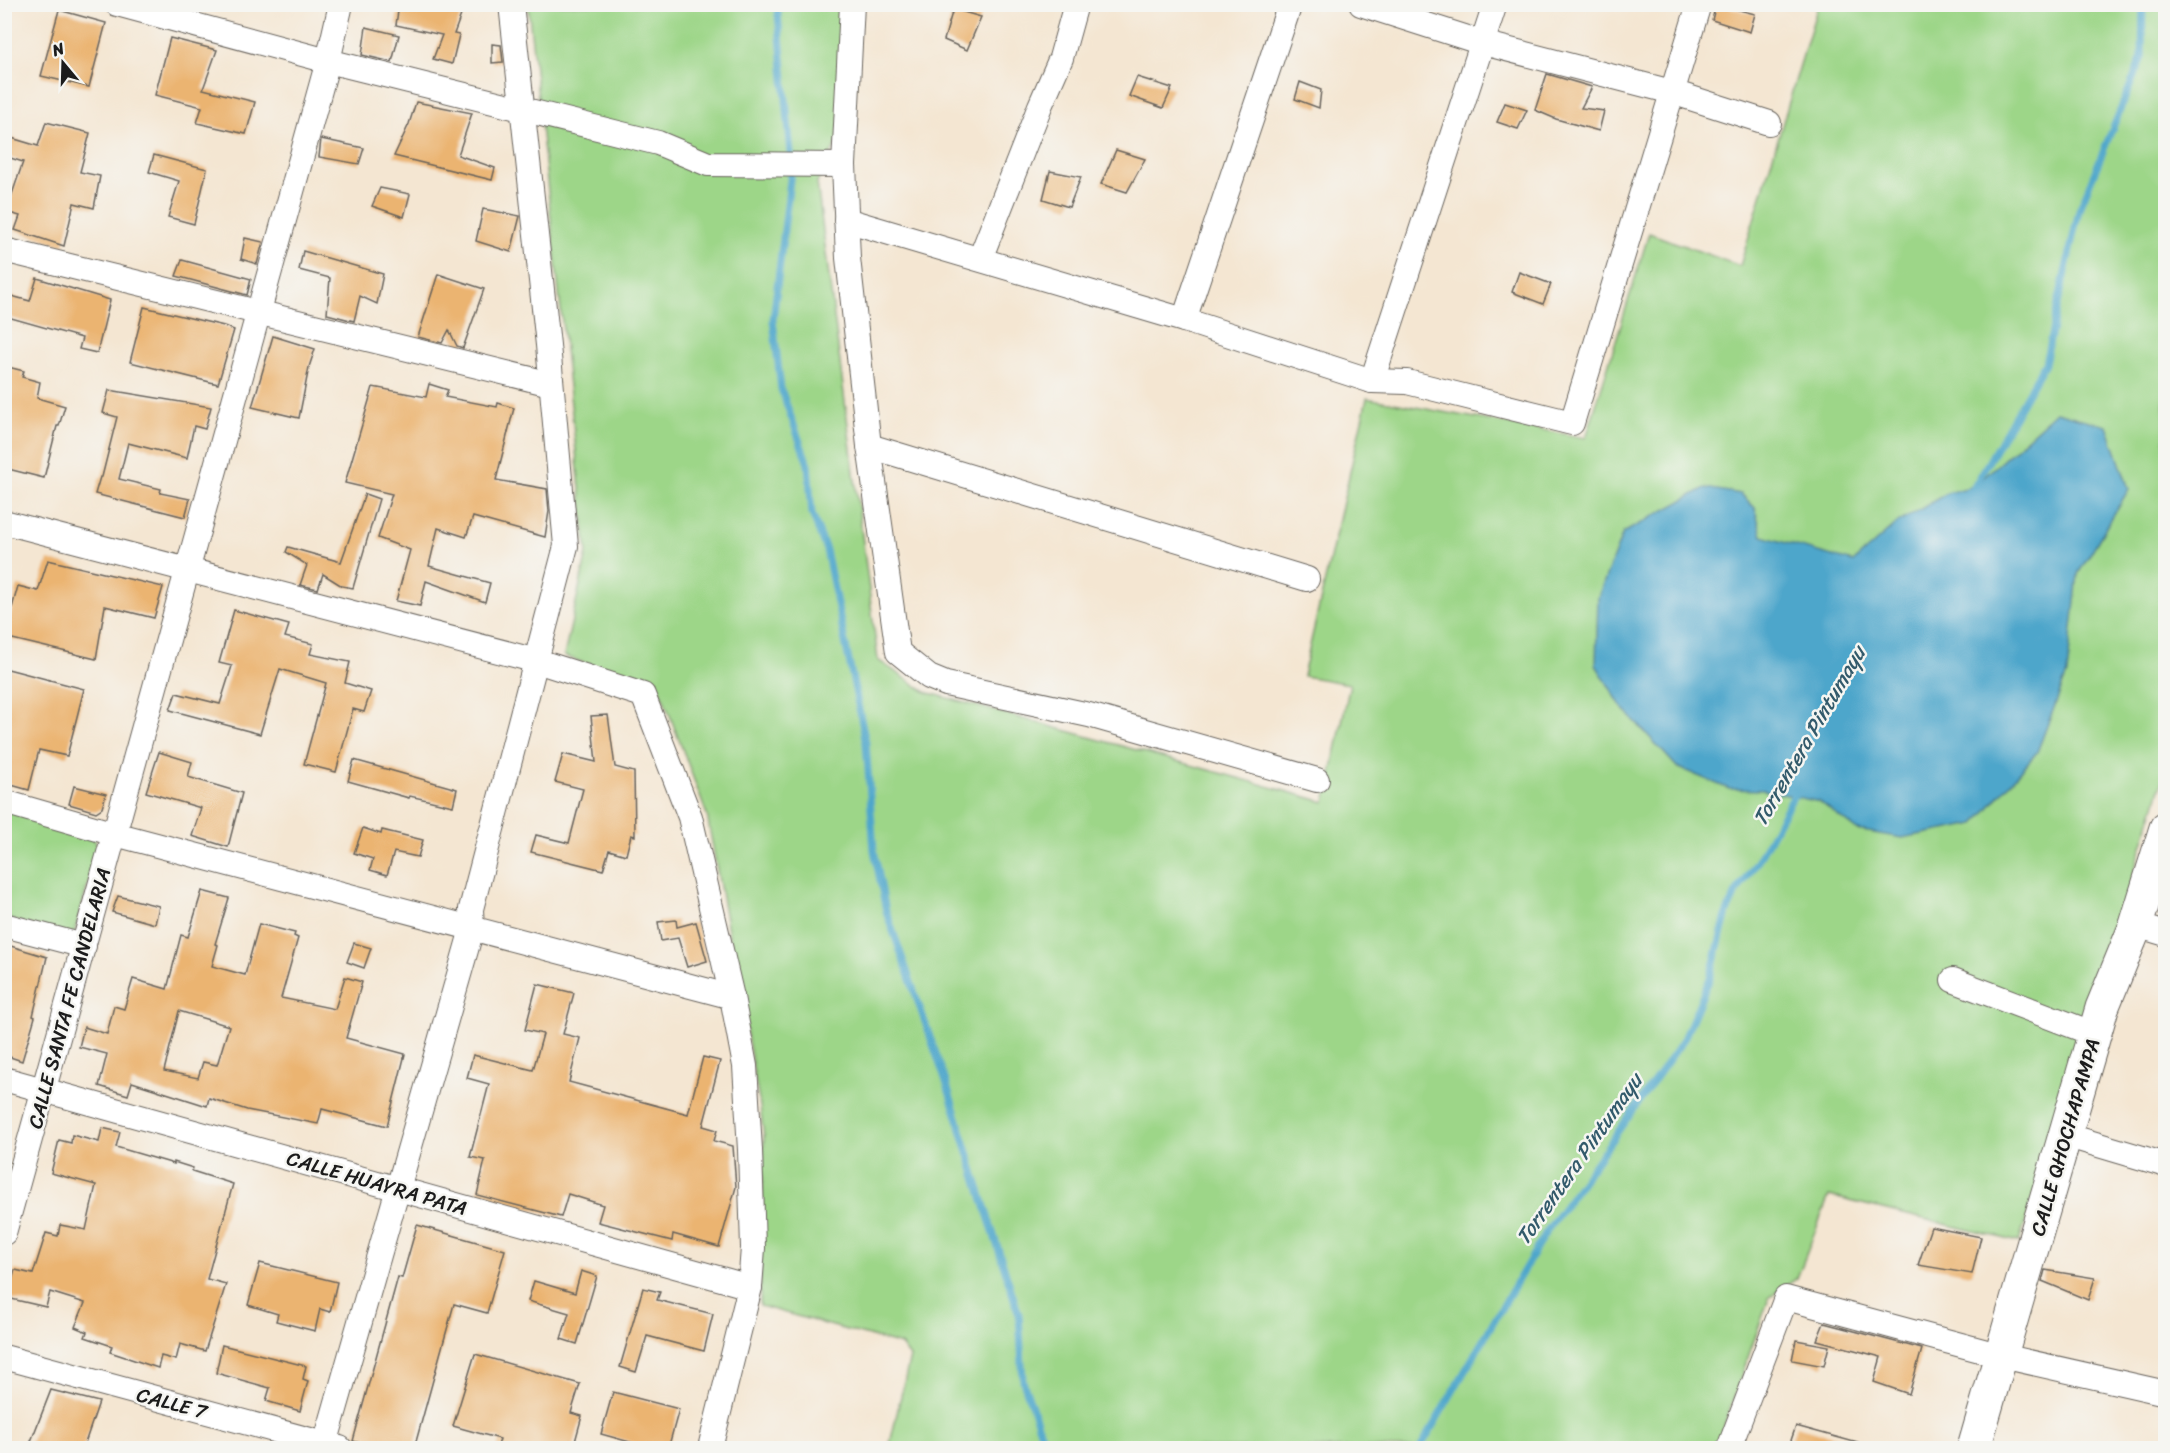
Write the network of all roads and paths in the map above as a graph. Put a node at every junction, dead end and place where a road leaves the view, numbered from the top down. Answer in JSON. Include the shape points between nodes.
{"nodes":[{"id":1,"x":117,"y":4,"type":"edge"},
{"id":2,"x":341,"y":4,"type":"edge"},
{"id":3,"x":512,"y":4,"type":"edge"},
{"id":4,"x":852,"y":4,"type":"edge"},
{"id":5,"x":1076,"y":4,"type":"edge"},
{"id":6,"x":1290,"y":4,"type":"edge"},
{"id":7,"x":1361,"y":4,"type":"edge"},
{"id":8,"x":1495,"y":4,"type":"edge"},
{"id":9,"x":1699,"y":4,"type":"edge"},
{"id":10,"x":1483,"y":43,"type":"junction"},
{"id":11,"x":328,"y":61,"type":"junction"},
{"id":12,"x":1672,"y":92,"type":"junction"},
{"id":13,"x":521,"y":108,"type":"junction"},
{"id":14,"x":1769,"y":123,"type":"dead end"},
{"id":15,"x":844,"y":165,"type":"junction"},
{"id":16,"x":846,"y":220,"type":"junction"},
{"id":17,"x":4,"y":250,"type":"edge"},
{"id":18,"x":980,"y":259,"type":"junction"},
{"id":19,"x":258,"y":312,"type":"junction"},
{"id":20,"x":1184,"y":320,"type":"junction"},
{"id":21,"x":1372,"y":381,"type":"junction"},
{"id":22,"x":551,"y":384,"type":"junction"},
{"id":23,"x":869,"y":446,"type":"junction"},
{"id":24,"x":4,"y":522,"type":"edge"},
{"id":25,"x":187,"y":570,"type":"junction"},
{"id":26,"x":1306,"y":579,"type":"dead end"},
{"id":27,"x":537,"y":661,"type":"junction"},
{"id":28,"x":1317,"y":780,"type":"dead end"},
{"id":29,"x":4,"y":802,"type":"edge"},
{"id":30,"x":2166,"y":828,"type":"edge"},
{"id":31,"x":115,"y":834,"type":"junction"},
{"id":32,"x":4,"y":925,"type":"edge"},
{"id":33,"x":472,"y":929,"type":"junction"},
{"id":34,"x":2151,"y":930,"type":"edge"},
{"id":35,"x":84,"y":946,"type":"junction"},
{"id":36,"x":1953,"y":980,"type":"dead end"},
{"id":37,"x":732,"y":997,"type":"junction"},
{"id":38,"x":2094,"y":1034,"type":"junction"},
{"id":39,"x":4,"y":1079,"type":"edge"},
{"id":40,"x":44,"y":1090,"type":"junction"},
{"id":41,"x":2065,"y":1135,"type":"junction"},
{"id":42,"x":2166,"y":1165,"type":"edge"},
{"id":43,"x":399,"y":1189,"type":"junction"},
{"id":44,"x":4,"y":1233,"type":"edge"},
{"id":45,"x":750,"y":1287,"type":"junction"},
{"id":46,"x":2002,"y":1356,"type":"junction"},
{"id":47,"x":4,"y":1357,"type":"edge"},
{"id":48,"x":2166,"y":1393,"type":"edge"},
{"id":49,"x":330,"y":1447,"type":"edge"},
{"id":50,"x":710,"y":1449,"type":"edge"},
{"id":51,"x":1729,"y":1449,"type":"edge"},
{"id":52,"x":1974,"y":1449,"type":"edge"}],
"edges":[{"from":1,"to":11,"type":"street"},
{"from":2,"to":11,"type":"street","name":"CALLE SANTA FE CANDELARIA"},
{"from":3,"to":13,"type":"street"},
{"from":4,"to":15,"type":"street"},
{"from":5,"to":18,"type":"street","via":[[1061,58]]},
{"from":6,"to":20,"type":"street"},
{"from":7,"to":10,"type":"street"},
{"from":8,"to":10,"type":"street"},
{"from":9,"to":12,"type":"street"},
{"from":10,"to":12,"type":"street"},
{"from":10,"to":21,"type":"street"},
{"from":11,"to":13,"type":"street"},
{"from":11,"to":19,"type":"street","name":"CALLE SANTA FE CANDELARIA"},
{"from":12,"to":14,"type":"street"},
{"from":12,"to":21,"type":"street","via":[[1572,423],[1407,382]]},
{"from":13,"to":15,"type":"street","via":[[658,143],[708,164]]},
{"from":13,"to":22,"type":"street"},
{"from":15,"to":16,"type":"street"},
{"from":16,"to":18,"type":"street"},
{"from":16,"to":23,"type":"street"},
{"from":17,"to":19,"type":"street"},
{"from":18,"to":20,"type":"street"},
{"from":19,"to":22,"type":"street"},
{"from":19,"to":25,"type":"street","name":"CALLE SANTA FE CANDELARIA"},
{"from":20,"to":21,"type":"street"},
{"from":22,"to":27,"type":"street","via":[[566,546]]},
{"from":23,"to":26,"type":"street"},
{"from":23,"to":28,"type":"street","via":[[898,652],[929,677],[1089,715]]},
{"from":24,"to":25,"type":"street"},
{"from":25,"to":27,"type":"street"},
{"from":25,"to":31,"type":"street","name":"CALLE SANTA FE CANDELARIA"},
{"from":27,"to":33,"type":"street","via":[[471,909]]},
{"from":27,"to":37,"type":"street","via":[[644,695],[690,817]]},
{"from":29,"to":31,"type":"street"},
{"from":30,"to":34,"type":"street","name":"CALLE QHOCHAPAMPA"},
{"from":31,"to":33,"type":"street"},
{"from":31,"to":35,"type":"street","name":"CALLE SANTA FE CANDELARIA"},
{"from":32,"to":35,"type":"street"},
{"from":33,"to":37,"type":"street"},
{"from":33,"to":43,"type":"street"},
{"from":34,"to":38,"type":"street","name":"CALLE QHOCHAPAMPA","via":[[2102,1008]]},
{"from":35,"to":40,"type":"street","name":"CALLE SANTA FE CANDELARIA"},
{"from":36,"to":38,"type":"street"},
{"from":37,"to":45,"type":"street","via":[[744,1066],[750,1150]]},
{"from":38,"to":41,"type":"street","name":"CALLE QHOCHAPAMPA"},
{"from":39,"to":40,"type":"street","name":"CALLE HUAYRA PATA"},
{"from":40,"to":43,"type":"street","name":"CALLE HUAYRA PATA"},
{"from":40,"to":44,"type":"street","name":"CALLE SANTA FE CANDELARIA"},
{"from":41,"to":42,"type":"street"},
{"from":41,"to":46,"type":"street","name":"CALLE QHOCHAPAMPA"},
{"from":43,"to":45,"type":"street","name":"CALLE HUAYRA PATA"},
{"from":43,"to":49,"type":"street"},
{"from":45,"to":50,"type":"street"},
{"from":46,"to":48,"type":"street"},
{"from":46,"to":51,"type":"street","via":[[1786,1298]]},
{"from":46,"to":52,"type":"street","name":"CALLE QHOCHAPAMPA"},
{"from":47,"to":49,"type":"street","name":"CALLE 7"}]}
